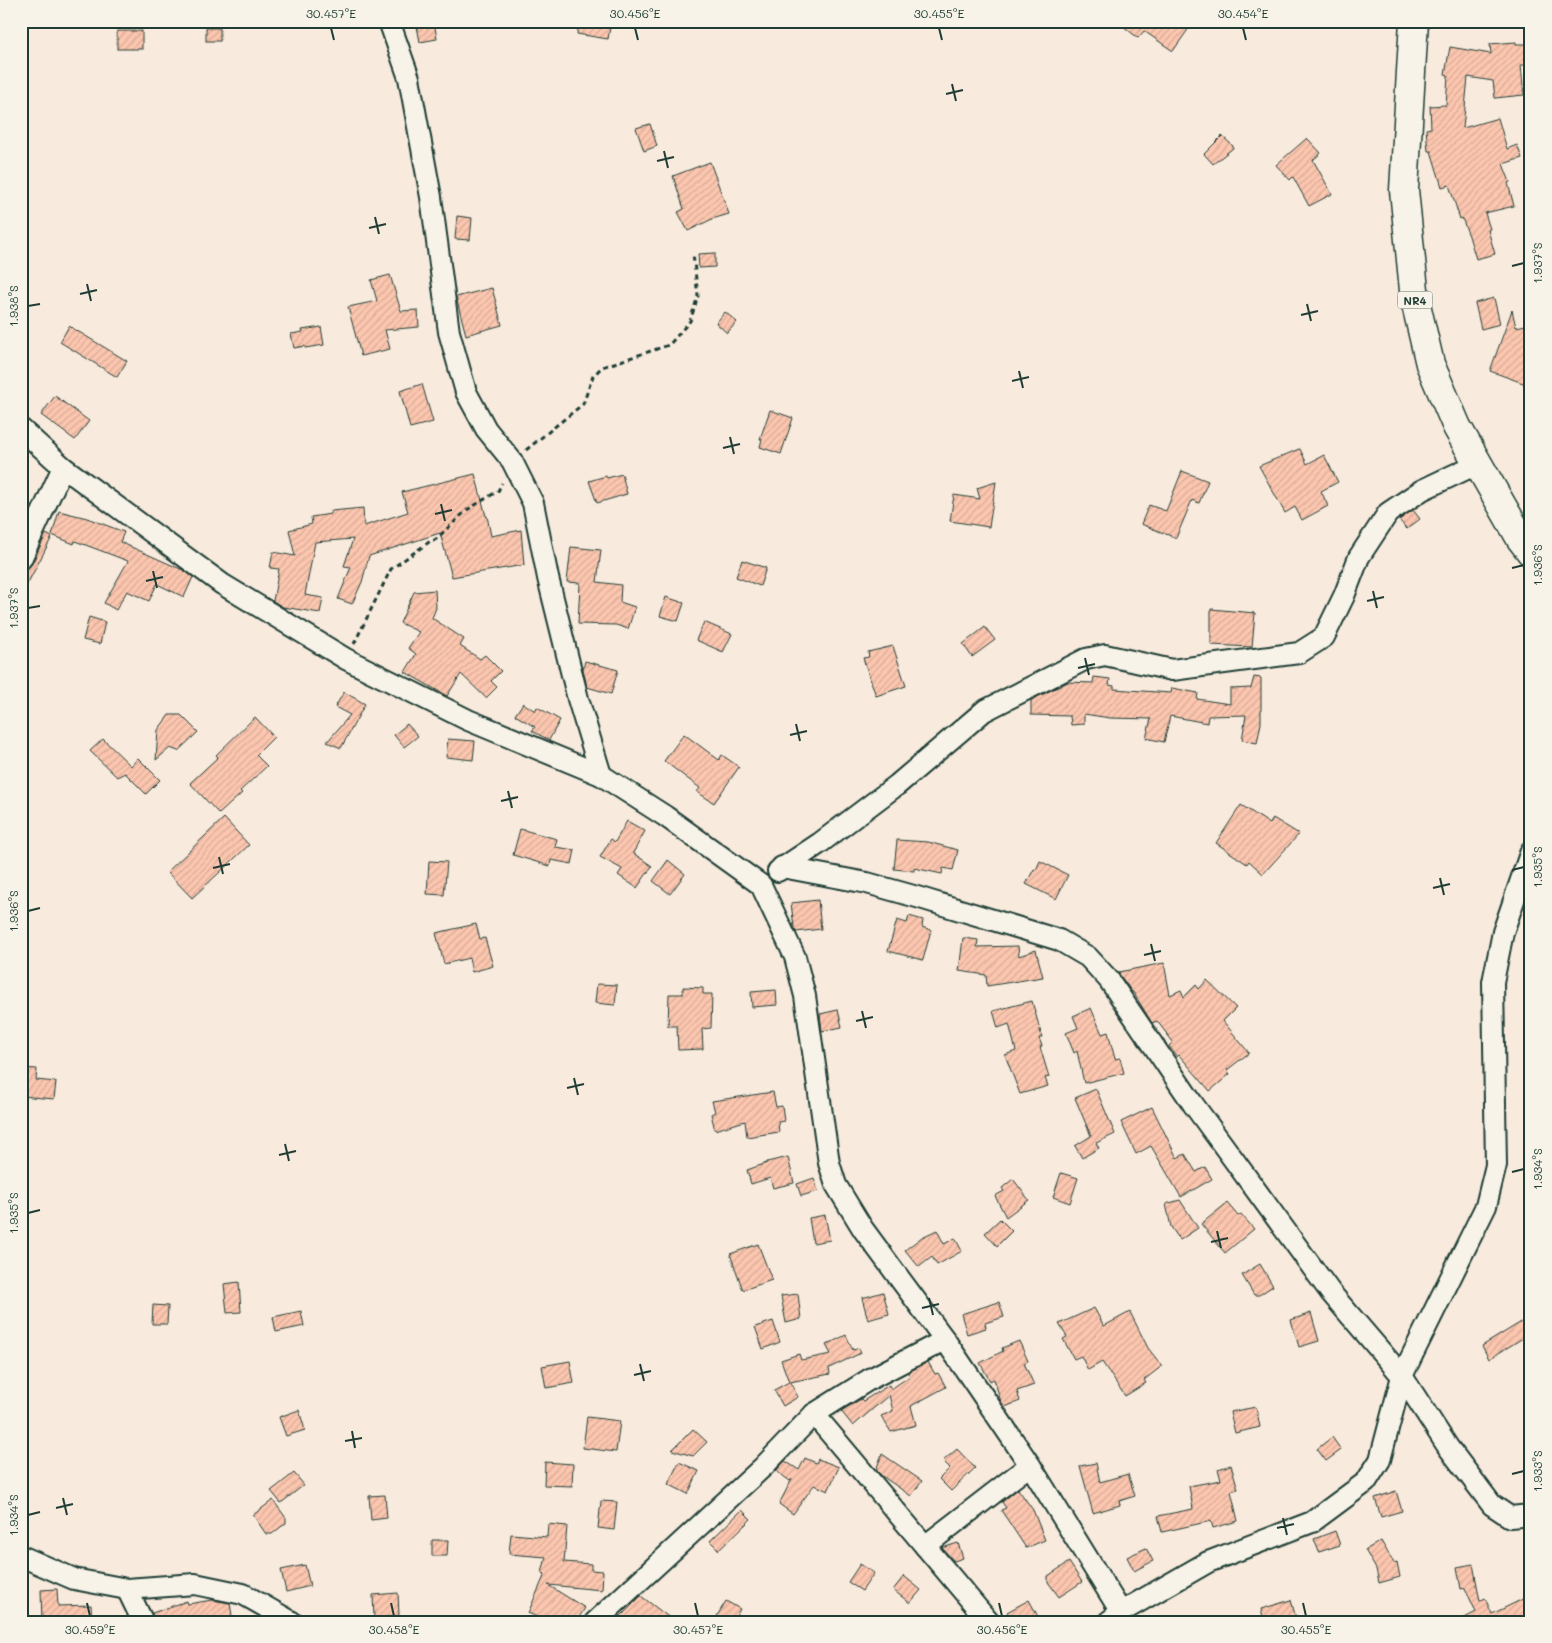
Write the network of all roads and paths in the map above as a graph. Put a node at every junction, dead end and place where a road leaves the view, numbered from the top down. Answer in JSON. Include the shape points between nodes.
{"nodes":[{"id":1,"x":389,"y":21,"type":"edge"},
{"id":2,"x":1414,"y":21,"type":"edge"},
{"id":3,"x":693,"y":254,"type":"dead end"},
{"id":4,"x":21,"y":429,"type":"edge"},
{"id":5,"x":512,"y":461,"type":"junction"},
{"id":6,"x":1478,"y":464,"type":"junction"},
{"id":7,"x":63,"y":467,"type":"junction"},
{"id":8,"x":1531,"y":552,"type":"edge"},
{"id":9,"x":21,"y":559,"type":"edge"},
{"id":10,"x":346,"y":659,"type":"junction"},
{"id":11,"x":601,"y":775,"type":"junction"},
{"id":12,"x":1531,"y":851,"type":"edge"},
{"id":13,"x":782,"y":867,"type":"junction"},
{"id":14,"x":761,"y":885,"type":"junction"},
{"id":15,"x":945,"y":1340,"type":"junction"},
{"id":16,"x":1402,"y":1376,"type":"junction"},
{"id":17,"x":814,"y":1414,"type":"junction"},
{"id":18,"x":1030,"y":1464,"type":"junction"},
{"id":19,"x":1531,"y":1515,"type":"edge"},
{"id":20,"x":925,"y":1546,"type":"junction"},
{"id":21,"x":21,"y":1556,"type":"edge"},
{"id":22,"x":128,"y":1589,"type":"junction"},
{"id":23,"x":1115,"y":1617,"type":"edge"},
{"id":24,"x":143,"y":1622,"type":"edge"},
{"id":25,"x":292,"y":1622,"type":"edge"},
{"id":26,"x":595,"y":1622,"type":"edge"},
{"id":27,"x":989,"y":1622,"type":"edge"}],
"edges":[{"from":1,"to":5,"type":"street","via":[[409,78],[431,197],[448,332],[466,392],[486,429]]},
{"from":2,"to":6,"type":"highway","number":"NR4","via":[[1404,190],[1415,300],[1430,364],[1457,427]]},
{"from":3,"to":5,"type":"path","via":[[698,296],[690,322],[670,345],[602,367],[593,376],[583,404]]},
{"from":4,"to":7,"type":"street"},
{"from":5,"to":10,"type":"path","via":[[498,491],[467,510],[435,540],[391,569]]},
{"from":5,"to":11,"type":"street","via":[[533,504],[578,700]]},
{"from":6,"to":8,"type":"highway","number":"NR4"},
{"from":6,"to":13,"type":"street","via":[[1422,490],[1388,513],[1359,556],[1324,637],[1299,653],[1172,670],[1105,655],[1086,659],[984,711],[897,785],[820,843]]},
{"from":7,"to":9,"type":"street"},
{"from":7,"to":10,"type":"street","via":[[222,584]]},
{"from":10,"to":11,"type":"street","via":[[468,720]]},
{"from":11,"to":14,"type":"street","via":[[666,816]]},
{"from":12,"to":16,"type":"street","via":[[1503,932],[1493,982],[1496,1165],[1486,1206]]},
{"from":13,"to":14,"type":"street"},
{"from":13,"to":16,"type":"street","via":[[926,900],[1059,940],[1088,958],[1110,980],[1193,1104],[1331,1293]]},
{"from":14,"to":15,"type":"street","via":[[795,957],[805,996],[829,1163],[836,1185]]},
{"from":15,"to":17,"type":"street","via":[[870,1379]]},
{"from":15,"to":18,"type":"street"},
{"from":16,"to":19,"type":"street","via":[[1448,1447],[1492,1505],[1510,1518]]},
{"from":16,"to":23,"type":"street","via":[[1380,1460],[1366,1482],[1312,1522],[1208,1562]]},
{"from":17,"to":20,"type":"street"},
{"from":17,"to":26,"type":"street","via":[[762,1467]]},
{"from":18,"to":20,"type":"street"},
{"from":18,"to":23,"type":"street"},
{"from":20,"to":27,"type":"street"},
{"from":21,"to":22,"type":"street","via":[[74,1579]]},
{"from":22,"to":24,"type":"street"},
{"from":22,"to":25,"type":"street","via":[[195,1584],[243,1594]]}]}
